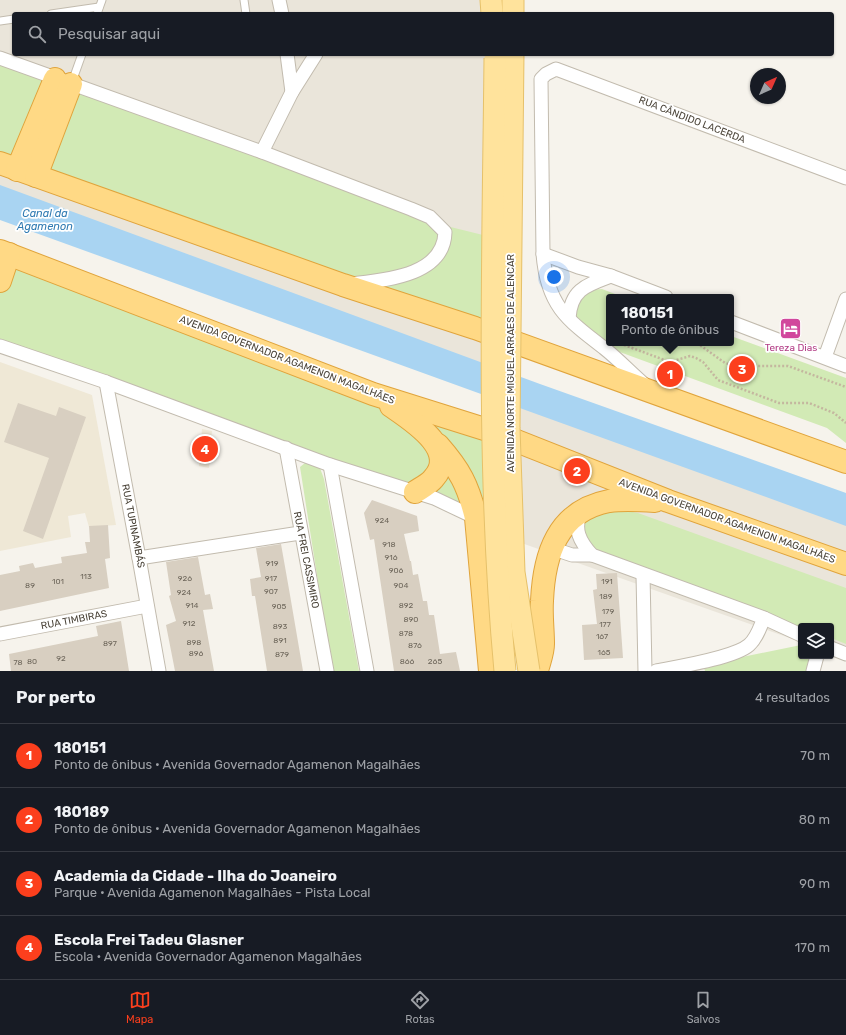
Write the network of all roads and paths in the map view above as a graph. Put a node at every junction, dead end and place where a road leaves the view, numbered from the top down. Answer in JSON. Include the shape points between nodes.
{"nodes":[{"id":1,"x":244,"y":0,"type":"edge"},
{"id":2,"x":279,"y":0,"type":"edge"},
{"id":3,"x":491,"y":0,"type":"edge"},
{"id":4,"x":513,"y":0,"type":"edge"},
{"id":5,"x":99,"y":7,"type":"edge"},
{"id":6,"x":65,"y":12,"type":"edge"},
{"id":7,"x":246,"y":12,"type":"edge"},
{"id":8,"x":282,"y":12,"type":"edge"},
{"id":9,"x":492,"y":12,"type":"edge"},
{"id":10,"x":513,"y":12,"type":"edge"},
{"id":11,"x":12,"y":19,"type":"edge"},
{"id":12,"x":0,"y":22,"type":"edge"},
{"id":13,"x":81,"y":56,"type":"edge"},
{"id":14,"x":287,"y":56,"type":"edge"},
{"id":15,"x":315,"y":56,"type":"edge"},
{"id":16,"x":501,"y":56,"type":"edge"},
{"id":17,"x":501,"y":56,"type":"edge"},
{"id":18,"x":0,"y":58,"type":"edge"},
{"id":19,"x":63,"y":82,"type":"junction"},
{"id":20,"x":292,"y":92,"type":"junction"},
{"id":21,"x":262,"y":152,"type":"junction"},
{"id":22,"x":18,"y":170,"type":"edge"},
{"id":23,"x":846,"y":178,"type":"edge"},
{"id":24,"x":4,"y":253,"type":"edge"},
{"id":25,"x":543,"y":254,"type":"junction"},
{"id":26,"x":612,"y":276,"type":"junction"},
{"id":27,"x":0,"y":281,"type":"edge"},
{"id":28,"x":344,"y":285,"type":"junction"},
{"id":29,"x":658,"y":294,"type":"edge"},
{"id":30,"x":846,"y":299,"type":"edge"},
{"id":31,"x":568,"y":318,"type":"junction"},
{"id":32,"x":734,"y":323,"type":"edge"},
{"id":33,"x":0,"y":346,"type":"edge"},
{"id":34,"x":628,"y":346,"type":"edge"},
{"id":35,"x":701,"y":346,"type":"edge"},
{"id":36,"x":824,"y":358,"type":"junction"},
{"id":37,"x":846,"y":366,"type":"edge"},
{"id":38,"x":106,"y":382,"type":"junction"},
{"id":39,"x":846,"y":387,"type":"edge"},
{"id":40,"x":654,"y":393,"type":"junction"},
{"id":41,"x":373,"y":394,"type":"junction"},
{"id":42,"x":846,"y":423,"type":"edge"},
{"id":43,"x":438,"y":445,"type":"junction"},
{"id":44,"x":286,"y":448,"type":"junction"},
{"id":45,"x":846,"y":462,"type":"edge"},
{"id":46,"x":330,"y":464,"type":"junction"},
{"id":47,"x":416,"y":492,"type":"junction"},
{"id":48,"x":668,"y":501,"type":"junction"},
{"id":49,"x":581,"y":512,"type":"junction"},
{"id":50,"x":476,"y":518,"type":"junction"},
{"id":51,"x":300,"y":532,"type":"junction"},
{"id":52,"x":551,"y":548,"type":"junction"},
{"id":53,"x":592,"y":555,"type":"junction"},
{"id":54,"x":139,"y":558,"type":"junction"},
{"id":55,"x":846,"y":564,"type":"edge"},
{"id":56,"x":644,"y":575,"type":"junction"},
{"id":57,"x":148,"y":606,"type":"junction"},
{"id":58,"x":764,"y":618,"type":"junction"},
{"id":59,"x":0,"y":634,"type":"edge"},
{"id":60,"x":798,"y":634,"type":"edge"},
{"id":61,"x":834,"y":649,"type":"edge"},
{"id":62,"x":846,"y":654,"type":"edge"},
{"id":63,"x":816,"y":659,"type":"edge"},
{"id":64,"x":700,"y":667,"type":"edge"},
{"id":65,"x":158,"y":671,"type":"edge"},
{"id":66,"x":327,"y":671,"type":"edge"},
{"id":67,"x":367,"y":671,"type":"edge"},
{"id":68,"x":490,"y":671,"type":"edge"},
{"id":69,"x":505,"y":671,"type":"edge"},
{"id":70,"x":529,"y":671,"type":"edge"},
{"id":71,"x":537,"y":671,"type":"edge"},
{"id":72,"x":645,"y":671,"type":"edge"},
{"id":73,"x":656,"y":671,"type":"edge"},
{"id":74,"x":813,"y":671,"type":"edge"}],
"edges":[{"from":1,"to":7,"type":"lane"},
{"from":2,"to":8,"type":"street"},
{"from":3,"to":9,"type":"main road"},
{"from":4,"to":10,"type":"main road"},
{"from":5,"to":6,"type":"lane"},
{"from":11,"to":12,"type":"lane"},
{"from":13,"to":19,"type":"lane"},
{"from":14,"to":20,"type":"street"},
{"from":15,"to":20,"type":"street"},
{"from":16,"to":69,"type":"main road","name":"AVENIDA NORTE MIGUEL ARRAES DE ALENCAR","bridge":true,"via":[[492,367],[499,598]]},
{"from":17,"to":70,"type":"main road","name":"AVENIDA NORTE MIGUEL ARRAES DE ALENCAR","bridge":true,"via":[[514,572]]},
{"from":18,"to":19,"type":"street"},
{"from":19,"to":21,"type":"street"},
{"from":19,"to":22,"type":"highway"},
{"from":20,"to":21,"type":"street"},
{"from":21,"to":28,"type":"street","via":[[430,217],[445,232],[445,243],[441,251],[424,267],[396,276]]},
{"from":22,"to":28,"type":"highway"},
{"from":23,"to":25,"type":"street","name":"RUA CÂNDIDO LACERDA","via":[[556,69],[541,79]]},
{"from":24,"to":27,"type":"highway"},
{"from":24,"to":41,"type":"highway","name":"AVENIDA GOVERNADOR AGAMENON MAGALHÃES"},
{"from":25,"to":26,"type":"street"},
{"from":25,"to":31,"type":"street","via":[[548,288]]},
{"from":26,"to":29,"type":"street"},
{"from":26,"to":31,"type":"street","via":[[586,285],[580,290],[569,306]]},
{"from":28,"to":40,"type":"highway","via":[[475,328]]},
{"from":30,"to":36,"type":"street"},
{"from":31,"to":40,"type":"street"},
{"from":32,"to":36,"type":"street"},
{"from":33,"to":38,"type":"street"},
{"from":34,"to":42,"type":"path","via":[[670,362],[690,356],[696,358],[703,362],[718,380],[779,403],[810,403],[834,413]]},
{"from":35,"to":39,"type":"path","via":[[725,363],[736,366],[788,366]]},
{"from":36,"to":37,"type":"street"},
{"from":38,"to":44,"type":"street"},
{"from":38,"to":54,"type":"street","name":"RUA TUPINAMBÁS"},
{"from":40,"to":45,"type":"highway"},
{"from":41,"to":43,"type":"highway","via":[[410,419]]},
{"from":41,"to":48,"type":"highway","name":"AVENIDA GOVERNADOR AGAMENON MAGALHÃES","via":[[499,433]]},
{"from":43,"to":47,"type":"highway","via":[[439,468],[434,479]]},
{"from":43,"to":50,"type":"highway","via":[[462,475]]},
{"from":44,"to":46,"type":"street"},
{"from":44,"to":51,"type":"street","name":"RUA FREI CASSIMIRO"},
{"from":46,"to":47,"type":"street"},
{"from":46,"to":67,"type":"street"},
{"from":47,"to":50,"type":"street"},
{"from":48,"to":49,"type":"highway","via":[[609,501]]},
{"from":48,"to":55,"type":"highway","name":"AVENIDA GOVERNADOR AGAMENON MAGALHÃES"},
{"from":49,"to":52,"type":"highway","via":[[564,526]]},
{"from":49,"to":53,"type":"street","via":[[577,520],[580,538]]},
{"from":50,"to":68,"type":"highway"},
{"from":51,"to":54,"type":"street"},
{"from":51,"to":66,"type":"street","name":"RUA FREI CASSIMIRO"},
{"from":52,"to":53,"type":"street","via":[[572,555]]},
{"from":52,"to":71,"type":"highway","via":[[544,575],[543,646]]},
{"from":53,"to":56,"type":"street"},
{"from":54,"to":57,"type":"street","name":"RUA TUPINAMBÁS"},
{"from":56,"to":58,"type":"street"},
{"from":56,"to":72,"type":"street"},
{"from":57,"to":59,"type":"street","name":"RUA TIMBIRAS"},
{"from":57,"to":65,"type":"street","name":"RUA TUPINAMBÁS"},
{"from":58,"to":60,"type":"street"},
{"from":58,"to":64,"type":"street","via":[[758,633],[749,645]]},
{"from":61,"to":62,"type":"street"},
{"from":63,"to":74,"type":"street"},
{"from":64,"to":73,"type":"street"}]}
